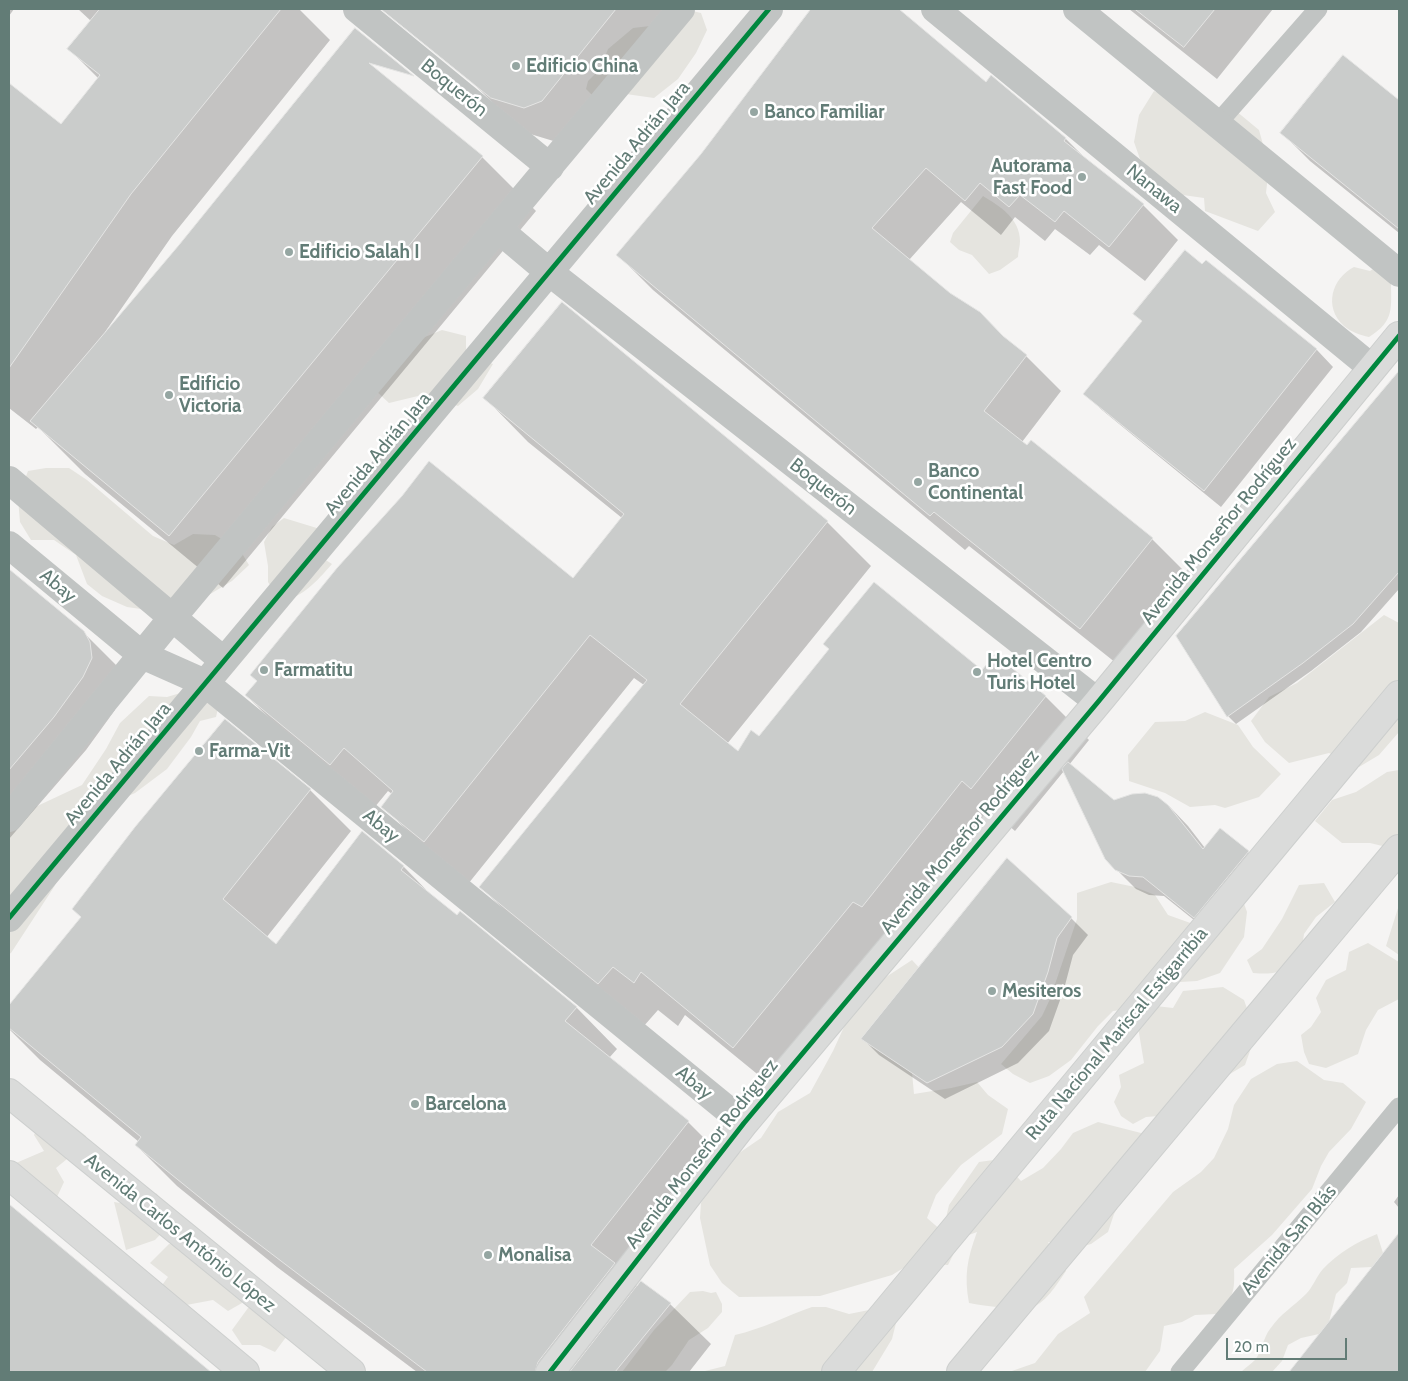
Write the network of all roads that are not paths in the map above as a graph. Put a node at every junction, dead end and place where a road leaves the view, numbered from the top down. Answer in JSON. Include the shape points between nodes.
{"nodes":[{"id":1,"x":358,"y":9,"type":"edge"},
{"id":2,"x":681,"y":9,"type":"edge"},
{"id":3,"x":769,"y":9,"type":"edge"},
{"id":4,"x":935,"y":9,"type":"edge"},
{"id":5,"x":1077,"y":9,"type":"edge"},
{"id":6,"x":1318,"y":9,"type":"edge"},
{"id":7,"x":1217,"y":124,"type":"junction"},
{"id":8,"x":550,"y":167,"type":"junction"},
{"id":9,"x":498,"y":229,"type":"junction"},
{"id":10,"x":549,"y":272,"type":"junction"},
{"id":11,"x":1399,"y":273,"type":"edge"},
{"id":12,"x":1399,"y":336,"type":"edge"},
{"id":13,"x":1372,"y":368,"type":"junction"},
{"id":14,"x":9,"y":480,"type":"edge"},
{"id":15,"x":9,"y":545,"type":"edge"},
{"id":16,"x":172,"y":618,"type":"junction"},
{"id":17,"x":142,"y":655,"type":"junction"},
{"id":18,"x":224,"y":661,"type":"junction"},
{"id":19,"x":205,"y":683,"type":"junction"},
{"id":20,"x":1399,"y":695,"type":"edge"},
{"id":21,"x":1098,"y":702,"type":"junction"},
{"id":22,"x":9,"y":818,"type":"edge"},
{"id":23,"x":1399,"y":849,"type":"edge"},
{"id":24,"x":9,"y":918,"type":"edge"},
{"id":25,"x":9,"y":1093,"type":"edge"},
{"id":26,"x":1399,"y":1107,"type":"edge"},
{"id":27,"x":744,"y":1123,"type":"junction"},
{"id":28,"x":9,"y":1175,"type":"edge"},
{"id":29,"x":246,"y":1372,"type":"edge"},
{"id":30,"x":351,"y":1372,"type":"edge"},
{"id":31,"x":550,"y":1372,"type":"edge"},
{"id":32,"x":836,"y":1372,"type":"edge"},
{"id":33,"x":961,"y":1372,"type":"edge"},
{"id":34,"x":1180,"y":1372,"type":"edge"}],
"edges":[{"from":1,"to":8,"type":"street","name":"Boquerón"},
{"from":2,"to":8,"type":"street"},
{"from":3,"to":10,"type":"street","name":"Avenida Adrián Jara"},
{"from":4,"to":13,"type":"street","name":"Nanawa"},
{"from":5,"to":7,"type":"street"},
{"from":6,"to":7,"type":"lane"},
{"from":7,"to":11,"type":"street"},
{"from":8,"to":9,"type":"street"},
{"from":9,"to":10,"type":"street","name":"Boquerón"},
{"from":9,"to":16,"type":"street"},
{"from":10,"to":18,"type":"street","name":"Avenida Adrián Jara"},
{"from":10,"to":21,"type":"street","name":"Boquerón"},
{"from":12,"to":13,"type":"main road","name":"Avenida Monseñor Rodríguez"},
{"from":13,"to":21,"type":"main road","name":"Avenida Monseñor Rodríguez"},
{"from":14,"to":16,"type":"street"},
{"from":15,"to":17,"type":"street","name":"Abay"},
{"from":16,"to":17,"type":"street"},
{"from":16,"to":18,"type":"street"},
{"from":17,"to":19,"type":"street","name":"Abay"},
{"from":17,"to":22,"type":"street"},
{"from":18,"to":19,"type":"street","name":"Avenida Adrián Jara"},
{"from":19,"to":24,"type":"street","name":"Avenida Adrián Jara"},
{"from":19,"to":27,"type":"street","name":"Abay"},
{"from":20,"to":32,"type":"main road","name":"Ruta Nacional Mariscal Estigarribia"},
{"from":21,"to":27,"type":"main road","name":"Avenida Monseñor Rodríguez"},
{"from":23,"to":33,"type":"main road"},
{"from":25,"to":30,"type":"main road","name":"Avenida Carlos António López"},
{"from":26,"to":34,"type":"lane","name":"Avenida San Blás"},
{"from":27,"to":31,"type":"main road","name":"Avenida Monseñor Rodríguez"},
{"from":28,"to":29,"type":"main road"}]}
